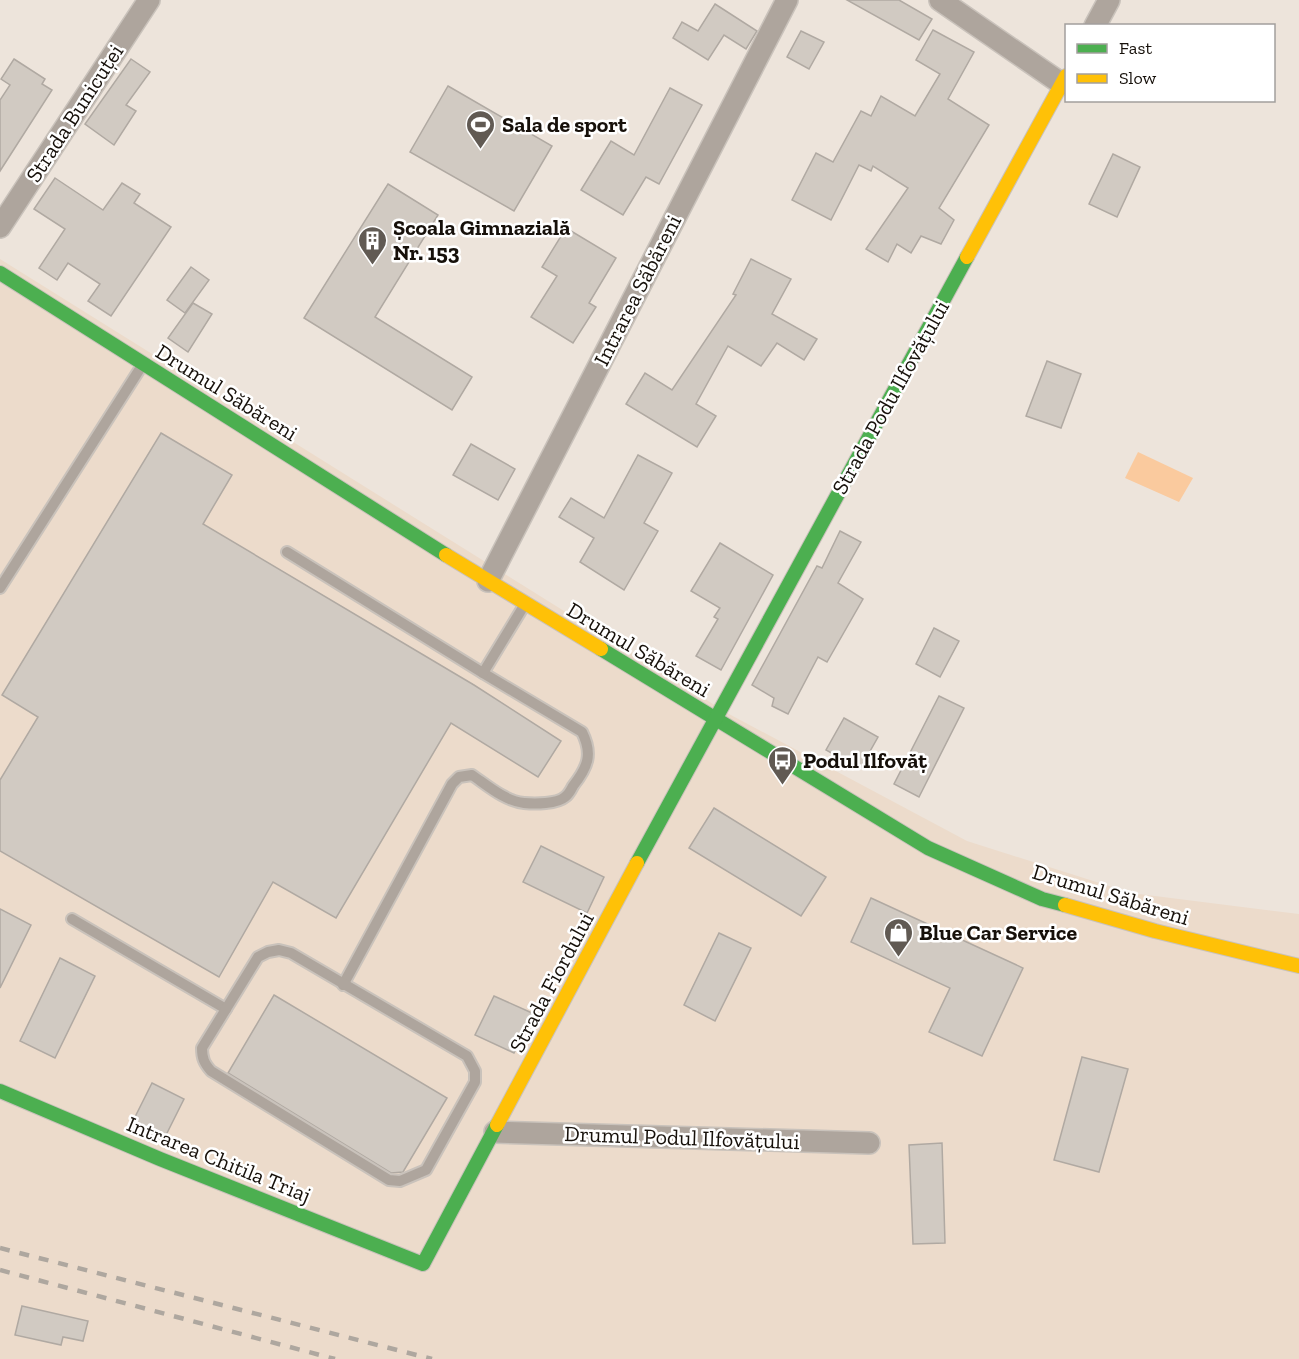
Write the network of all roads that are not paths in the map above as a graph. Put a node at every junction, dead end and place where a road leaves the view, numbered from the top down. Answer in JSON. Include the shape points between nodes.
{"nodes":[{"id":1,"x":149,"y":0,"type":"edge"},
{"id":2,"x":787,"y":0,"type":"edge"},
{"id":3,"x":940,"y":0,"type":"edge"},
{"id":4,"x":1109,"y":0,"type":"edge"},
{"id":5,"x":1096,"y":24,"type":"edge"},
{"id":6,"x":1064,"y":80,"type":"edge"},
{"id":7,"x":0,"y":227,"type":"edge"},
{"id":8,"x":0,"y":273,"type":"edge"},
{"id":9,"x":143,"y":364,"type":"junction"},
{"id":10,"x":287,"y":552,"type":"dead end"},
{"id":11,"x":488,"y":581,"type":"junction"},
{"id":12,"x":0,"y":588,"type":"edge"},
{"id":13,"x":525,"y":604,"type":"junction"},
{"id":14,"x":483,"y":673,"type":"junction"},
{"id":15,"x":714,"y":719,"type":"junction"},
{"id":16,"x":72,"y":919,"type":"dead end"},
{"id":17,"x":1299,"y":966,"type":"edge"},
{"id":18,"x":343,"y":985,"type":"junction"},
{"id":19,"x":226,"y":1009,"type":"junction"},
{"id":20,"x":0,"y":1091,"type":"edge"},
{"id":21,"x":495,"y":1132,"type":"junction"},
{"id":22,"x":869,"y":1143,"type":"dead end"},
{"id":23,"x":423,"y":1264,"type":"joint"}],
"edges":[{"from":1,"to":7,"type":"street","name":"Strada Bunicuței"},
{"from":2,"to":11,"type":"street","name":"Intrarea Săbăreni"},
{"from":3,"to":6,"type":"street"},
{"from":4,"to":5,"type":"street"},
{"from":6,"to":15,"type":"street","name":"Strada Podu Ilfovățului"},
{"from":8,"to":9,"type":"street","name":"Drumul Săbăreni"},
{"from":9,"to":11,"type":"street","name":"Drumul Săbăreni"},
{"from":9,"to":12,"type":"lane"},
{"from":10,"to":14,"type":"lane"},
{"from":11,"to":13,"type":"street","name":"Drumul Săbăreni"},
{"from":13,"to":14,"type":"lane"},
{"from":13,"to":15,"type":"street","name":"Drumul Săbăreni"},
{"from":14,"to":18,"type":"lane","via":[[582,732],[588,744],[584,773],[564,798],[540,803],[524,803],[500,795],[472,775],[459,777]]},
{"from":15,"to":17,"type":"street","name":"Drumul Săbăreni","via":[[928,848],[1042,899]]},
{"from":15,"to":21,"type":"street","name":"Strada Fiordului"},
{"from":16,"to":19,"type":"lane"},
{"from":18,"to":19,"type":"lane","via":[[291,953],[268,952],[258,957]]},
{"from":18,"to":19,"type":"lane","via":[[473,1063],[475,1082],[426,1170],[416,1176],[389,1180],[211,1071],[204,1063],[202,1048]]},
{"from":20,"to":23,"type":"street","name":"Intrarea Chitila Triaj"},
{"from":21,"to":22,"type":"street","name":"Drumul Podul Ilfovățului"},
{"from":21,"to":23,"type":"street","name":"Strada Fiordului"}]}
